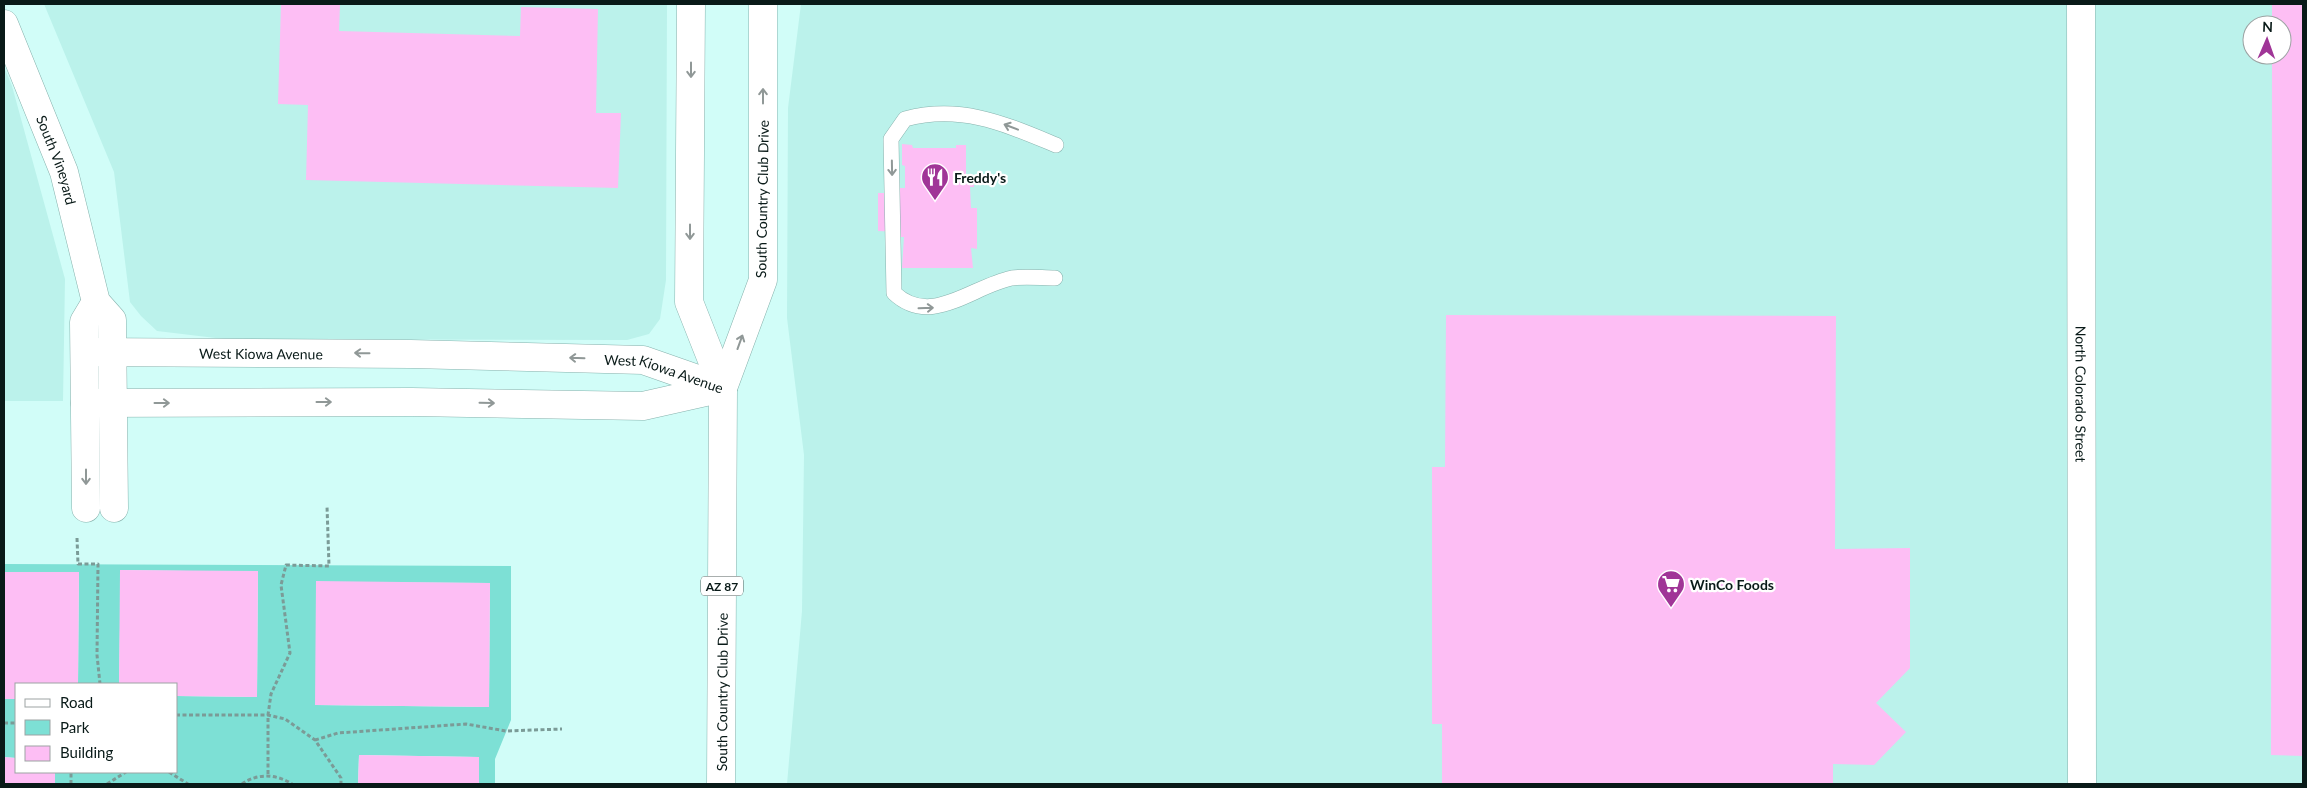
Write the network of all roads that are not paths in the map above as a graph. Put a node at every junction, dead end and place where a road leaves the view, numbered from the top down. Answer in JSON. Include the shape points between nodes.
{"nodes":[{"id":1,"x":691,"y":4,"type":"edge"},
{"id":2,"x":763,"y":4,"type":"edge"},
{"id":3,"x":2081,"y":4,"type":"edge"},
{"id":4,"x":4,"y":24,"type":"edge"},
{"id":5,"x":1056,"y":145,"type":"dead end"},
{"id":6,"x":1055,"y":278,"type":"dead end"},
{"id":7,"x":96,"y":302,"type":"junction"},
{"id":8,"x":112,"y":351,"type":"junction"},
{"id":9,"x":84,"y":352,"type":"junction"},
{"id":10,"x":724,"y":388,"type":"junction"},
{"id":11,"x":85,"y":403,"type":"junction"},
{"id":12,"x":113,"y":403,"type":"junction"},
{"id":13,"x":86,"y":508,"type":"dead end"},
{"id":14,"x":114,"y":508,"type":"dead end"},
{"id":15,"x":721,"y":784,"type":"edge"},
{"id":16,"x":2082,"y":784,"type":"edge"}],
"edges":[{"from":1,"to":10,"type":"street","name":"South Country Club Drive","number":"AZ 87","one_way":true,"via":[[690,302]]},
{"from":10,"to":2,"type":"street","name":"South Country Club Drive","number":"AZ 87","one_way":true,"via":[[763,280]]},
{"from":3,"to":16,"type":"street","name":"North Colorado Street"},
{"from":4,"to":7,"type":"street","name":"South Vineyard","via":[[64,172]]},
{"from":5,"to":6,"type":"lane","one_way":true,"via":[[983,117],[945,113],[905,119],[891,139],[894,293],[904,302],[918,308],[935,307],[1013,278]]},
{"from":7,"to":8,"type":"street","name":"South Vineyard","via":[[112,320]]},
{"from":7,"to":9,"type":"street","via":[[84,322]]},
{"from":8,"to":9,"type":"street","name":"West Kiowa Avenue"},
{"from":10,"to":8,"type":"street","name":"West Kiowa Avenue","one_way":true,"via":[[643,360]]},
{"from":8,"to":12,"type":"street","name":"South Vineyard"},
{"from":9,"to":11,"type":"street"},
{"from":12,"to":10,"type":"street","name":"West Kiowa Avenue","one_way":true,"via":[[412,402],[643,406]]},
{"from":10,"to":15,"type":"street","name":"South Country Club Drive","number":"AZ 87"},
{"from":11,"to":12,"type":"street","name":"West Kiowa Avenue"},
{"from":11,"to":13,"type":"street","one_way":true},
{"from":12,"to":14,"type":"street","name":"South Vineyard"}]}
